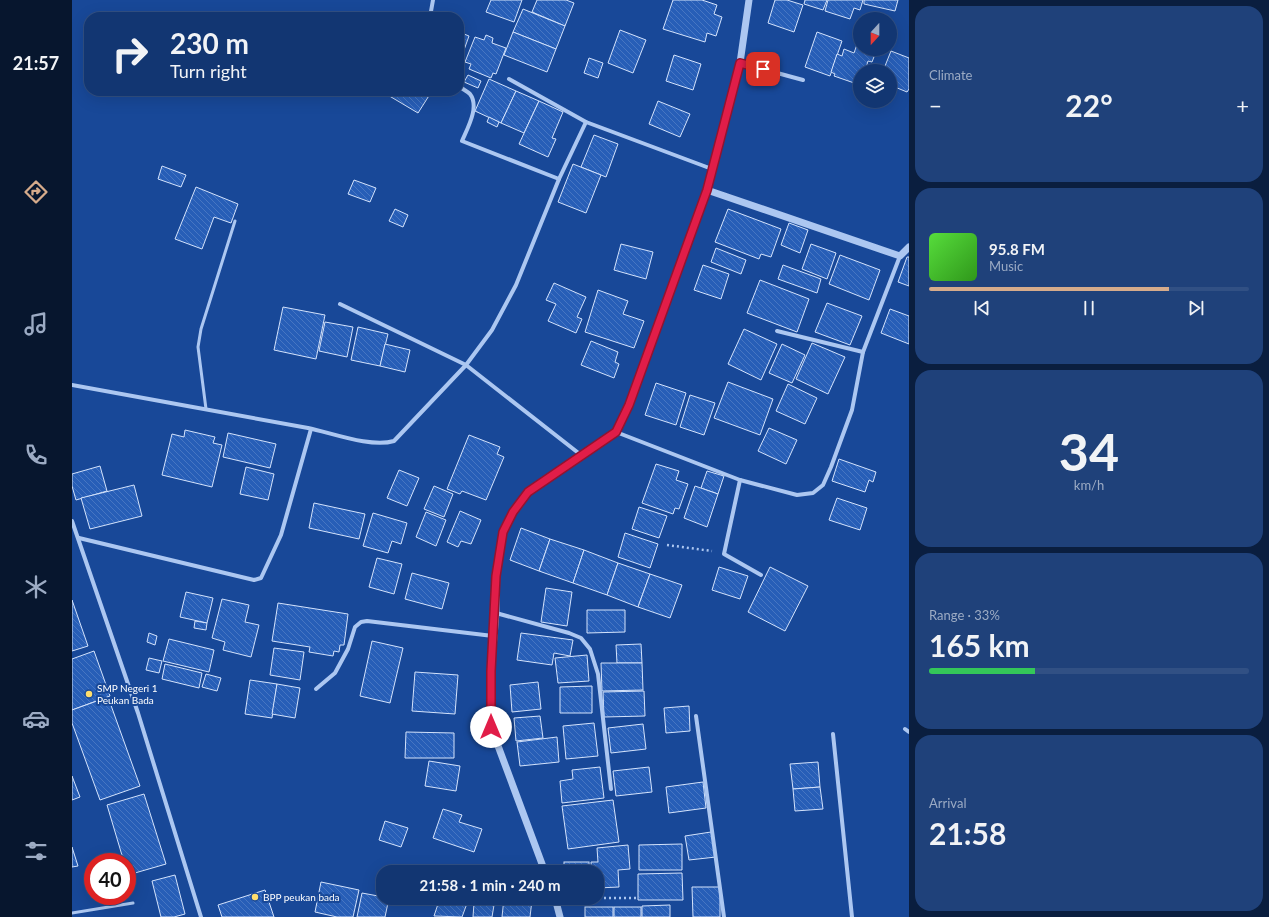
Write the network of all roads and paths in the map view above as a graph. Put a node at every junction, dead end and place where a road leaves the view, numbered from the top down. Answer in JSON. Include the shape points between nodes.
{"nodes":[{"id":1,"x":433,"y":0,"type":"edge"},
{"id":2,"x":749,"y":0,"type":"edge"},
{"id":3,"x":431,"y":12,"type":"edge"},
{"id":4,"x":740,"y":63,"type":"junction"},
{"id":5,"x":509,"y":79,"type":"dead end"},
{"id":6,"x":803,"y":80,"type":"dead end"},
{"id":7,"x":464,"y":90,"type":"edge"},
{"id":8,"x":586,"y":122,"type":"junction"},
{"id":9,"x":712,"y":169,"type":"junction"},
{"id":10,"x":559,"y":179,"type":"junction"},
{"id":11,"x":707,"y":190,"type":"junction"},
{"id":12,"x":235,"y":221,"type":"dead end"},
{"id":13,"x":909,"y":247,"type":"edge"},
{"id":14,"x":900,"y":256,"type":"junction"},
{"id":15,"x":340,"y":304,"type":"dead end"},
{"id":16,"x":777,"y":331,"type":"dead end"},
{"id":17,"x":863,"y":352,"type":"junction"},
{"id":18,"x":466,"y":365,"type":"junction"},
{"id":19,"x":72,"y":384,"type":"edge"},
{"id":20,"x":206,"y":409,"type":"junction"},
{"id":21,"x":311,"y":429,"type":"junction"},
{"id":22,"x":616,"y":432,"type":"junction"},
{"id":23,"x":581,"y":455,"type":"junction"},
{"id":24,"x":740,"y":480,"type":"junction"},
{"id":25,"x":72,"y":521,"type":"edge"},
{"id":26,"x":79,"y":538,"type":"junction"},
{"id":27,"x":667,"y":545,"type":"dead end"},
{"id":28,"x":724,"y":554,"type":"junction"},
{"id":29,"x":761,"y":575,"type":"dead end"},
{"id":30,"x":496,"y":613,"type":"junction"},
{"id":31,"x":493,"y":636,"type":"junction"},
{"id":32,"x":316,"y":689,"type":"dead end"},
{"id":33,"x":696,"y":716,"type":"dead end"},
{"id":34,"x":905,"y":729,"type":"dead end"},
{"id":35,"x":909,"y":732,"type":"edge"},
{"id":36,"x":833,"y":734,"type":"dead end"},
{"id":37,"x":611,"y":788,"type":"dead end"},
{"id":38,"x":542,"y":865,"type":"edge"},
{"id":39,"x":604,"y":898,"type":"edge"},
{"id":40,"x":636,"y":898,"type":"dead end"},
{"id":41,"x":121,"y":905,"type":"edge"},
{"id":42,"x":557,"y":905,"type":"edge"},
{"id":43,"x":72,"y":913,"type":"edge"},
{"id":44,"x":201,"y":917,"type":"edge"},
{"id":45,"x":560,"y":917,"type":"edge"},
{"id":46,"x":724,"y":917,"type":"edge"},
{"id":47,"x":852,"y":917,"type":"edge"}],
"edges":[{"from":1,"to":3,"type":"street"},
{"from":2,"to":4,"type":"street"},
{"from":4,"to":6,"type":"street"},
{"from":4,"to":9,"type":"street"},
{"from":5,"to":8,"type":"street"},
{"from":7,"to":10,"type":"street","via":[[470,94],[473,103],[472,116],[462,141]]},
{"from":8,"to":9,"type":"street"},
{"from":8,"to":10,"type":"street"},
{"from":9,"to":11,"type":"street"},
{"from":10,"to":18,"type":"street","via":[[516,285],[492,330]]},
{"from":11,"to":14,"type":"street"},
{"from":11,"to":22,"type":"street","via":[[629,405]]},
{"from":12,"to":20,"type":"lane","via":[[198,347]]},
{"from":13,"to":14,"type":"street"},
{"from":14,"to":17,"type":"street"},
{"from":15,"to":18,"type":"street"},
{"from":16,"to":17,"type":"street"},
{"from":17,"to":24,"type":"street","via":[[852,410],[823,485],[813,493],[797,496]]},
{"from":18,"to":21,"type":"street","via":[[394,441],[368,442]]},
{"from":18,"to":23,"type":"street"},
{"from":19,"to":20,"type":"street"},
{"from":20,"to":21,"type":"street"},
{"from":21,"to":26,"type":"street","via":[[281,535],[261,578],[254,580]]},
{"from":22,"to":23,"type":"street"},
{"from":22,"to":24,"type":"street"},
{"from":23,"to":30,"type":"street","via":[[528,492],[513,512],[503,532],[496,576]]},
{"from":24,"to":28,"type":"street"},
{"from":25,"to":26,"type":"street"},
{"from":26,"to":44,"type":"street","via":[[138,713]]},
{"from":27,"to":28,"type":"path"},
{"from":28,"to":29,"type":"street"},
{"from":30,"to":31,"type":"street"},
{"from":30,"to":37,"type":"street","via":[[569,633],[581,638],[590,649],[598,674]]},
{"from":31,"to":32,"type":"street","via":[[361,622],[355,627],[348,649],[335,673]]},
{"from":31,"to":38,"type":"street","via":[[491,727]]},
{"from":33,"to":46,"type":"street"},
{"from":34,"to":35,"type":"street"},
{"from":36,"to":47,"type":"street"},
{"from":39,"to":40,"type":"path"},
{"from":41,"to":43,"type":"lane"},
{"from":42,"to":45,"type":"street"}]}
